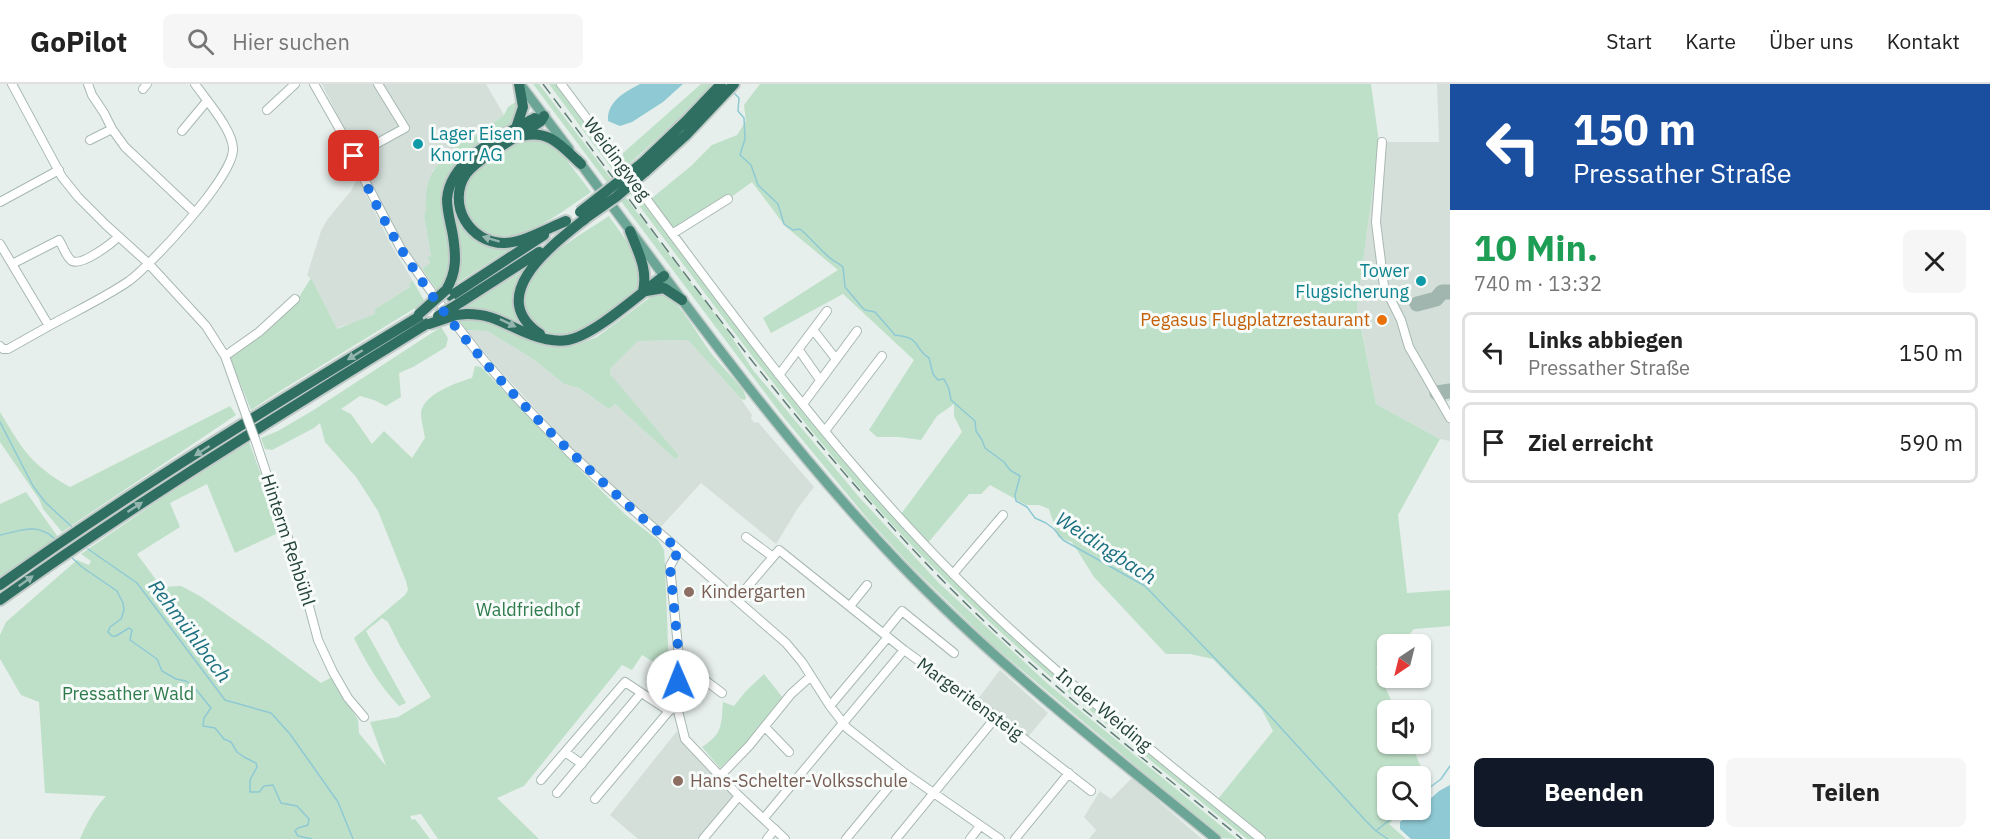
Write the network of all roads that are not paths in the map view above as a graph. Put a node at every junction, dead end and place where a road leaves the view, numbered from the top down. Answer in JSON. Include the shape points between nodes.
{"nodes":[{"id":1,"x":12,"y":84,"type":"edge"},
{"id":2,"x":88,"y":84,"type":"edge"},
{"id":3,"x":195,"y":84,"type":"edge"},
{"id":4,"x":295,"y":84,"type":"edge"},
{"id":5,"x":315,"y":84,"type":"edge"},
{"id":6,"x":378,"y":84,"type":"edge"},
{"id":7,"x":520,"y":84,"type":"edge"},
{"id":8,"x":561,"y":84,"type":"edge"},
{"id":9,"x":734,"y":84,"type":"edge"},
{"id":10,"x":719,"y":91,"type":"edge"},
{"id":11,"x":207,"y":100,"type":"junction"},
{"id":12,"x":267,"y":110,"type":"dead end"},
{"id":13,"x":544,"y":116,"type":"junction"},
{"id":14,"x":112,"y":129,"type":"junction"},
{"id":15,"x":182,"y":131,"type":"dead end"},
{"id":16,"x":516,"y":133,"type":"junction"},
{"id":17,"x":90,"y":140,"type":"dead end"},
{"id":18,"x":1382,"y":142,"type":"dead end"},
{"id":19,"x":354,"y":156,"type":"junction"},
{"id":20,"x":581,"y":164,"type":"junction"},
{"id":21,"x":59,"y":170,"type":"junction"},
{"id":22,"x":728,"y":199,"type":"dead end"},
{"id":23,"x":0,"y":202,"type":"edge"},
{"id":24,"x":194,"y":212,"type":"junction"},
{"id":25,"x":571,"y":223,"type":"junction"},
{"id":26,"x":630,"y":231,"type":"junction"},
{"id":27,"x":672,"y":234,"type":"junction"},
{"id":28,"x":118,"y":237,"type":"junction"},
{"id":29,"x":1,"y":250,"type":"edge"},
{"id":30,"x":148,"y":263,"type":"junction"},
{"id":31,"x":12,"y":264,"type":"junction"},
{"id":32,"x":664,"y":276,"type":"junction"},
{"id":33,"x":643,"y":291,"type":"junction"},
{"id":34,"x":452,"y":297,"type":"junction"},
{"id":35,"x":295,"y":299,"type":"dead end"},
{"id":36,"x":682,"y":300,"type":"junction"},
{"id":37,"x":827,"y":311,"type":"dead end"},
{"id":38,"x":423,"y":321,"type":"junction"},
{"id":39,"x":49,"y":326,"type":"junction"},
{"id":40,"x":857,"y":330,"type":"dead end"},
{"id":41,"x":814,"y":331,"type":"junction"},
{"id":42,"x":548,"y":339,"type":"junction"},
{"id":43,"x":0,"y":346,"type":"edge"},
{"id":44,"x":799,"y":350,"type":"junction"},
{"id":45,"x":225,"y":356,"type":"junction"},
{"id":46,"x":882,"y":356,"type":"dead end"},
{"id":47,"x":836,"y":358,"type":"junction"},
{"id":48,"x":779,"y":375,"type":"junction"},
{"id":49,"x":820,"y":380,"type":"junction"},
{"id":50,"x":803,"y":404,"type":"junction"},
{"id":51,"x":1450,"y":418,"type":"edge"},
{"id":52,"x":825,"y":431,"type":"junction"},
{"id":53,"x":870,"y":483,"type":"joint"},
{"id":54,"x":1003,"y":515,"type":"dead end"},
{"id":55,"x":83,"y":534,"type":"junction"},
{"id":56,"x":746,"y":537,"type":"dead end"},
{"id":57,"x":679,"y":550,"type":"junction"},
{"id":58,"x":776,"y":553,"type":"junction"},
{"id":59,"x":953,"y":574,"type":"junction"},
{"id":60,"x":0,"y":585,"type":"edge"},
{"id":61,"x":867,"y":585,"type":"dead end"},
{"id":62,"x":737,"y":599,"type":"junction"},
{"id":63,"x":0,"y":600,"type":"edge"},
{"id":64,"x":850,"y":606,"type":"junction"},
{"id":65,"x":886,"y":635,"type":"junction"},
{"id":66,"x":903,"y":650,"type":"junction"},
{"id":67,"x":954,"y":653,"type":"dead end"},
{"id":68,"x":680,"y":667,"type":"junction"},
{"id":69,"x":811,"y":676,"type":"junction"},
{"id":70,"x":641,"y":693,"type":"junction"},
{"id":71,"x":722,"y":693,"type":"dead end"},
{"id":72,"x":830,"y":706,"type":"junction"},
{"id":73,"x":673,"y":709,"type":"junction"},
{"id":74,"x":364,"y":717,"type":"dead end"},
{"id":75,"x":996,"y":717,"type":"junction"},
{"id":76,"x":843,"y":723,"type":"junction"},
{"id":77,"x":765,"y":727,"type":"junction"},
{"id":78,"x":565,"y":752,"type":"junction"},
{"id":79,"x":789,"y":752,"type":"dead end"},
{"id":80,"x":582,"y":764,"type":"junction"},
{"id":81,"x":902,"y":771,"type":"junction"},
{"id":82,"x":1069,"y":773,"type":"junction"},
{"id":83,"x":720,"y":776,"type":"junction"},
{"id":84,"x":541,"y":780,"type":"dead end"},
{"id":85,"x":1091,"y":791,"type":"dead end"},
{"id":86,"x":557,"y":793,"type":"dead end"},
{"id":87,"x":934,"y":794,"type":"junction"},
{"id":88,"x":739,"y":796,"type":"junction"},
{"id":89,"x":595,"y":799,"type":"dead end"},
{"id":90,"x":764,"y":818,"type":"junction"},
{"id":91,"x":980,"y":826,"type":"junction"},
{"id":92,"x":775,"y":829,"type":"junction"},
{"id":93,"x":703,"y":839,"type":"edge"},
{"id":94,"x":767,"y":839,"type":"edge"},
{"id":95,"x":785,"y":839,"type":"edge"},
{"id":96,"x":846,"y":839,"type":"edge"},
{"id":97,"x":896,"y":839,"type":"edge"},
{"id":98,"x":970,"y":839,"type":"edge"},
{"id":99,"x":1000,"y":839,"type":"edge"},
{"id":100,"x":1015,"y":839,"type":"edge"},
{"id":101,"x":1216,"y":839,"type":"edge"},
{"id":102,"x":1261,"y":839,"type":"edge"}],
"edges":[{"from":1,"to":21,"type":"street","name":"Hinterm Rehbühl"},
{"from":2,"to":14,"type":"street"},
{"from":3,"to":11,"type":"street"},
{"from":4,"to":12,"type":"street"},
{"from":5,"to":19,"type":"street"},
{"from":6,"to":19,"type":"street","via":[[405,128]]},
{"from":7,"to":13,"type":"main road"},
{"from":7,"to":16,"type":"highway","via":[[523,107]]},
{"from":8,"to":27,"type":"street","name":"Weidingweg"},
{"from":9,"to":10,"type":"highway"},
{"from":10,"to":25,"type":"highway","bridge":true,"via":[[643,168]]},
{"from":11,"to":15,"type":"street"},
{"from":11,"to":24,"type":"street","via":[[230,135],[233,151],[227,170]]},
{"from":13,"to":16,"type":"highway","via":[[537,116]]},
{"from":13,"to":20,"type":"main road"},
{"from":14,"to":17,"type":"street"},
{"from":14,"to":24,"type":"street","via":[[125,147]]},
{"from":16,"to":20,"type":"highway","via":[[546,136]]},
{"from":25,"to":16,"type":"highway","one_way":true,"via":[[505,243],[482,237],[464,220],[459,195],[466,175]]},
{"from":16,"to":34,"type":"highway","via":[[474,154],[453,177],[447,199],[456,254]]},
{"from":18,"to":51,"type":"street","via":[[1376,222],[1384,286],[1409,347]]},
{"from":19,"to":57,"type":"street","via":[[401,249],[482,358],[570,453]]},
{"from":20,"to":26,"type":"main road"},
{"from":21,"to":23,"type":"street"},
{"from":21,"to":28,"type":"street","name":"Hinterm Rehbühl","via":[[78,197]]},
{"from":22,"to":27,"type":"street"},
{"from":24,"to":30,"type":"street"},
{"from":25,"to":34,"type":"highway","via":[[525,262]]},
{"from":25,"to":42,"type":"highway","via":[[528,270],[518,296],[526,322]]},
{"from":26,"to":32,"type":"main road"},
{"from":26,"to":33,"type":"highway","via":[[645,268]]},
{"from":27,"to":48,"type":"street","name":"Weidingweg"},
{"from":28,"to":30,"type":"street","name":"Hinterm Rehbühl"},
{"from":28,"to":31,"type":"street","via":[[79,262],[69,259],[59,240]]},
{"from":29,"to":31,"type":"street"},
{"from":30,"to":39,"type":"street","via":[[130,280]]},
{"from":30,"to":45,"type":"street","name":"Hinterm Rehbühl","via":[[206,326]]},
{"from":31,"to":39,"type":"street"},
{"from":32,"to":33,"type":"highway"},
{"from":32,"to":36,"type":"main road"},
{"from":33,"to":36,"type":"highway","via":[[664,288]]},
{"from":33,"to":42,"type":"highway","via":[[580,336]]},
{"from":34,"to":38,"type":"highway","bridge":true},
{"from":34,"to":38,"type":"highway","bridge":true},
{"from":35,"to":45,"type":"street","via":[[260,332]]},
{"from":36,"to":101,"type":"main road","via":[[818,472],[930,595],[1023,681]]},
{"from":37,"to":41,"type":"street"},
{"from":38,"to":42,"type":"highway","one_way":true,"bridge":true,"via":[[481,314]]},
{"from":55,"to":38,"type":"highway","one_way":true,"via":[[282,413]]},
{"from":38,"to":55,"type":"highway","one_way":true,"via":[[405,325],[251,419]]},
{"from":39,"to":43,"type":"street","via":[[8,349]]},
{"from":40,"to":47,"type":"street"},
{"from":41,"to":44,"type":"street"},
{"from":41,"to":47,"type":"street"},
{"from":44,"to":48,"type":"street"},
{"from":44,"to":49,"type":"street"},
{"from":45,"to":74,"type":"street","name":"Hinterm Rehbühl","bridge":true,"via":[[302,580],[318,640],[348,698]]},
{"from":46,"to":52,"type":"street"},
{"from":47,"to":49,"type":"street"},
{"from":48,"to":50,"type":"street","name":"Weidingweg"},
{"from":49,"to":50,"type":"street"},
{"from":50,"to":52,"type":"street","name":"Weidingweg"},
{"from":52,"to":53,"type":"street","name":"Weidingweg"},
{"from":53,"to":59,"type":"street","name":"In der Weiding"},
{"from":54,"to":59,"type":"street"},
{"from":55,"to":60,"type":"highway","via":[[43,554]]},
{"from":63,"to":55,"type":"highway","one_way":true},
{"from":56,"to":58,"type":"street","name":"Margeritensteig"},
{"from":57,"to":62,"type":"street"},
{"from":57,"to":68,"type":"street","via":[[670,567]]},
{"from":58,"to":62,"type":"street"},
{"from":58,"to":64,"type":"street","name":"Margeritensteig"},
{"from":59,"to":102,"type":"street","name":"In der Weiding","via":[[1020,639]]},
{"from":61,"to":64,"type":"street"},
{"from":62,"to":69,"type":"street","via":[[786,643]]},
{"from":64,"to":65,"type":"street","name":"Margeritensteig"},
{"from":65,"to":66,"type":"street","name":"Margeritensteig"},
{"from":65,"to":67,"type":"street","via":[[902,611]]},
{"from":65,"to":72,"type":"street"},
{"from":66,"to":75,"type":"street","name":"Margeritensteig"},
{"from":66,"to":76,"type":"street"},
{"from":68,"to":71,"type":"street","via":[[690,669]]},
{"from":68,"to":73,"type":"street"},
{"from":69,"to":72,"type":"street"},
{"from":69,"to":77,"type":"street"},
{"from":70,"to":73,"type":"street"},
{"from":70,"to":78,"type":"street","via":[[625,682]]},
{"from":70,"to":80,"type":"street"},
{"from":72,"to":76,"type":"street"},
{"from":73,"to":83,"type":"street","via":[[685,739]]},
{"from":73,"to":89,"type":"street"},
{"from":75,"to":82,"type":"street","name":"Margeritensteig"},
{"from":75,"to":87,"type":"street"},
{"from":76,"to":81,"type":"street"},
{"from":76,"to":90,"type":"street"},
{"from":77,"to":79,"type":"street"},
{"from":77,"to":83,"type":"street"},
{"from":78,"to":80,"type":"street"},
{"from":78,"to":84,"type":"street"},
{"from":80,"to":86,"type":"street"},
{"from":81,"to":87,"type":"street"},
{"from":81,"to":96,"type":"street"},
{"from":82,"to":85,"type":"street","name":"Margeritensteig"},
{"from":82,"to":100,"type":"street"},
{"from":83,"to":88,"type":"street"},
{"from":87,"to":91,"type":"street"},
{"from":87,"to":97,"type":"street"},
{"from":88,"to":90,"type":"street"},
{"from":88,"to":93,"type":"street"},
{"from":90,"to":92,"type":"street"},
{"from":91,"to":98,"type":"street"},
{"from":91,"to":99,"type":"street"},
{"from":92,"to":94,"type":"street"},
{"from":92,"to":95,"type":"street"}]}
